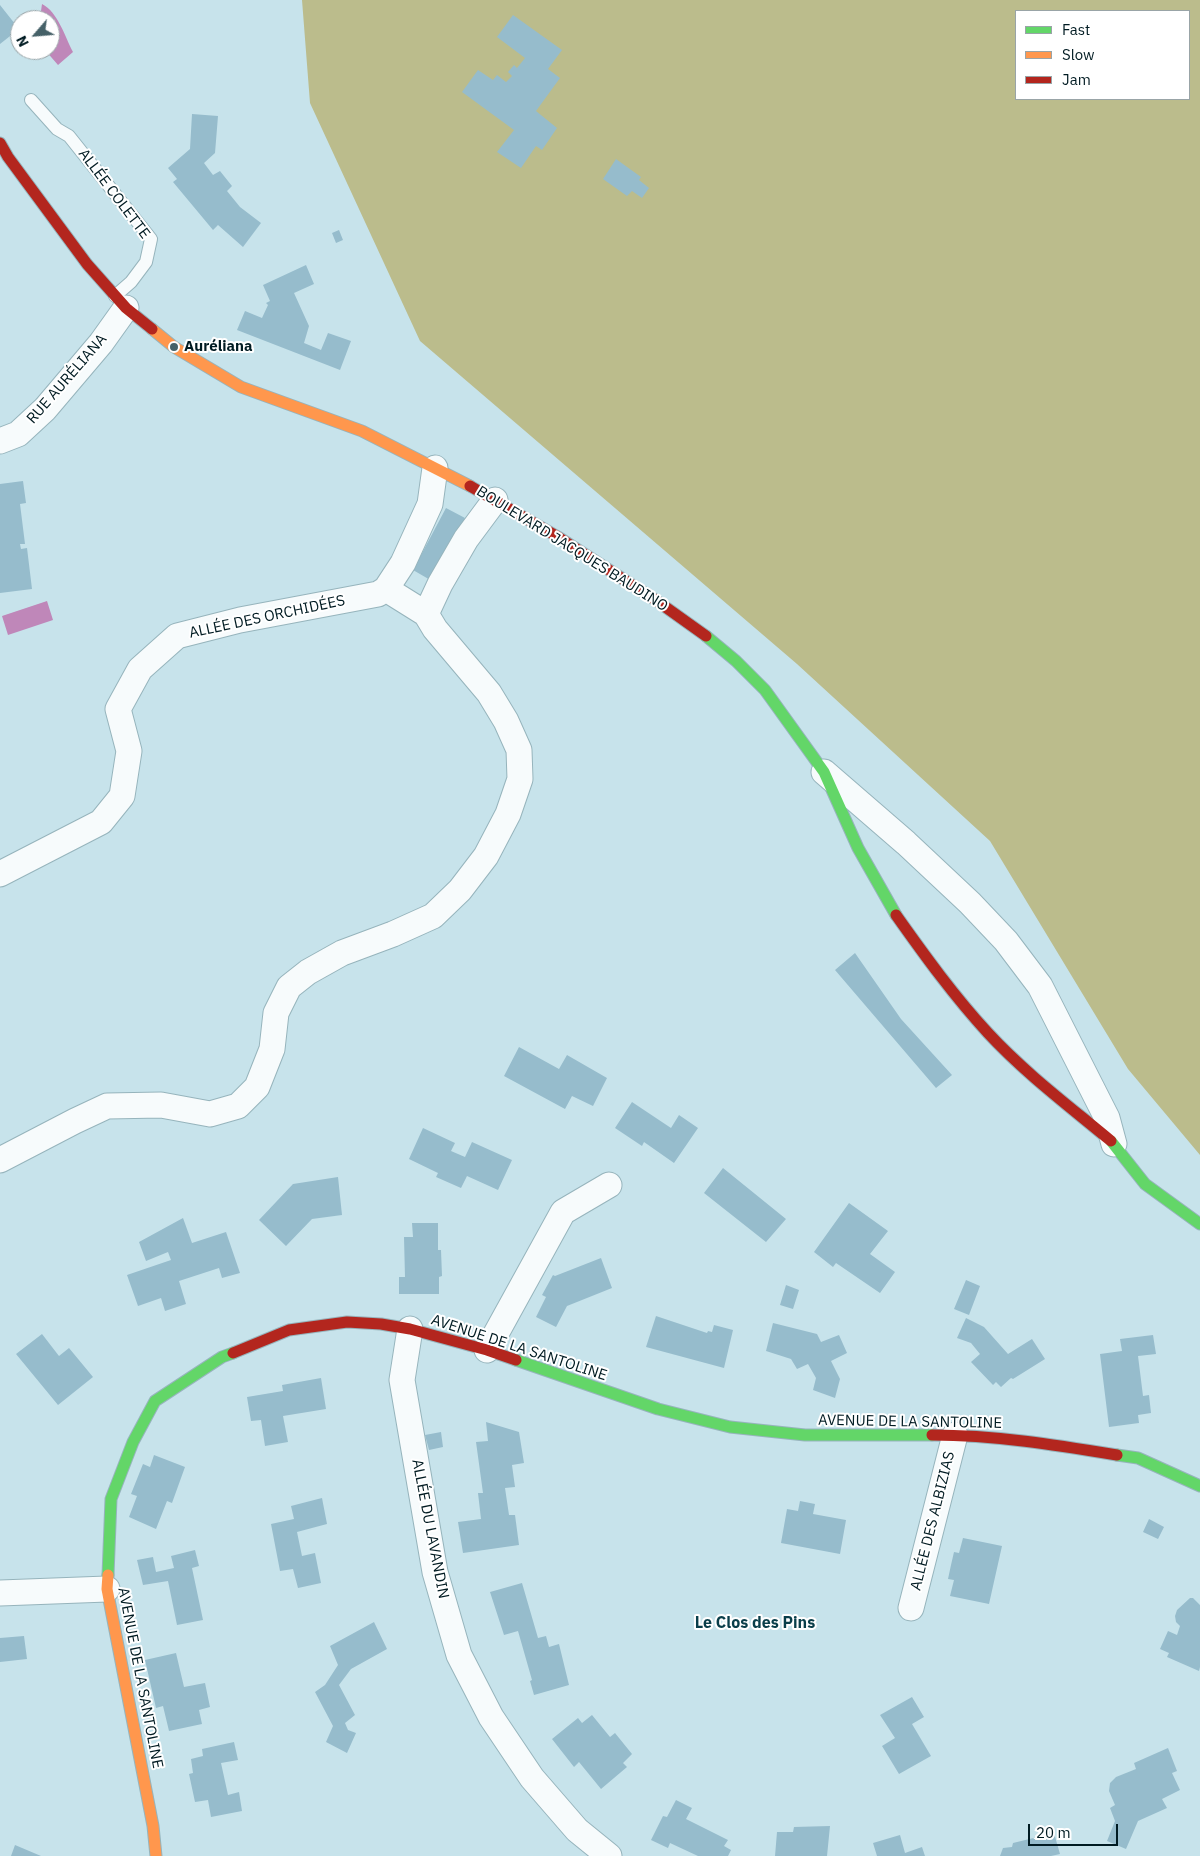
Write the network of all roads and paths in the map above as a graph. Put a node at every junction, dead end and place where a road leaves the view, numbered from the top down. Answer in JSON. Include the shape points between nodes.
{"nodes":[{"id":1,"x":31,"y":100,"type":"dead end"},
{"id":2,"x":3,"y":150,"type":"edge"},
{"id":3,"x":121,"y":302,"type":"junction"},
{"id":4,"x":0,"y":441,"type":"edge"},
{"id":5,"x":435,"y":468,"type":"junction"},
{"id":6,"x":495,"y":500,"type":"junction"},
{"id":7,"x":386,"y":589,"type":"junction"},
{"id":8,"x":426,"y":614,"type":"junction"},
{"id":9,"x":824,"y":772,"type":"junction"},
{"id":10,"x":0,"y":874,"type":"edge"},
{"id":11,"x":1114,"y":1144,"type":"junction"},
{"id":12,"x":0,"y":1160,"type":"edge"},
{"id":13,"x":609,"y":1185,"type":"dead end"},
{"id":14,"x":1200,"y":1224,"type":"edge"},
{"id":15,"x":410,"y":1329,"type":"junction"},
{"id":16,"x":487,"y":1350,"type":"junction"},
{"id":17,"x":955,"y":1435,"type":"junction"},
{"id":18,"x":1200,"y":1486,"type":"edge"},
{"id":19,"x":107,"y":1589,"type":"junction"},
{"id":20,"x":0,"y":1593,"type":"edge"},
{"id":21,"x":911,"y":1608,"type":"dead end"},
{"id":22,"x":156,"y":1856,"type":"edge"},
{"id":23,"x":609,"y":1856,"type":"edge"}],
"edges":[{"from":1,"to":3,"type":"lane","name":"ALLÉE COLETTE","via":[[57,129],[69,136],[151,239],[146,262]]},
{"from":2,"to":3,"type":"street","name":"BOULEVARD JACQUES BAUDINO","via":[[87,264]]},
{"from":3,"to":4,"type":"street","name":"RUE AURÉLIANA","via":[[100,343],[45,409],[18,434]]},
{"from":3,"to":5,"type":"street","name":"BOULEVARD JACQUES BAUDINO","via":[[174,347],[241,387],[362,431]]},
{"from":5,"to":6,"type":"street","name":"BOULEVARD JACQUES BAUDINO"},
{"from":5,"to":7,"type":"street","via":[[430,504],[403,563]]},
{"from":6,"to":8,"type":"street","via":[[466,539]]},
{"from":6,"to":9,"type":"street","name":"BOULEVARD JACQUES BAUDINO","via":[[657,601],[723,650],[765,690]]},
{"from":7,"to":8,"type":"street"},
{"from":7,"to":10,"type":"street","name":"ALLÉE DES ORCHIDÉES","via":[[378,594],[240,620],[177,636],[140,669],[118,709],[129,751],[122,796],[101,822]]},
{"from":8,"to":12,"type":"street","via":[[489,693],[519,750],[520,778],[508,814],[486,856],[460,890],[433,916],[342,953],[289,987],[276,1013],[272,1050],[257,1086],[238,1106],[210,1114],[161,1105],[107,1106]]},
{"from":9,"to":11,"type":"street","name":"BOULEVARD JACQUES BAUDINO","via":[[858,848],[894,912],[937,973],[988,1033],[1035,1078]]},
{"from":9,"to":11,"type":"street","name":"BOULEVARD JACQUES BAUDINO","via":[[913,849],[1006,941],[1040,986],[1107,1118]]},
{"from":11,"to":14,"type":"street","name":"BOULEVARD JACQUES BAUDINO","via":[[1145,1184]]},
{"from":13,"to":16,"type":"street","via":[[563,1212]]},
{"from":15,"to":16,"type":"street","name":"AVENUE DE LA SANTOLINE"},
{"from":15,"to":19,"type":"street","name":"AVENUE DE LA SANTOLINE","via":[[347,1322],[289,1330],[222,1357],[155,1401],[133,1442],[112,1499]]},
{"from":15,"to":23,"type":"street","name":"ALLÉE DU LAVANDIN","via":[[402,1380],[435,1572],[459,1655],[491,1717],[532,1778],[577,1830]]},
{"from":16,"to":17,"type":"street","name":"AVENUE DE LA SANTOLINE","via":[[658,1409],[730,1427],[805,1435]]},
{"from":17,"to":18,"type":"street","name":"AVENUE DE LA SANTOLINE","via":[[1039,1442],[1138,1458]]},
{"from":17,"to":21,"type":"street","name":"ALLÉE DES ALBIZIAS"},
{"from":19,"to":20,"type":"street"},
{"from":19,"to":22,"type":"street","name":"AVENUE DE LA SANTOLINE"}]}
